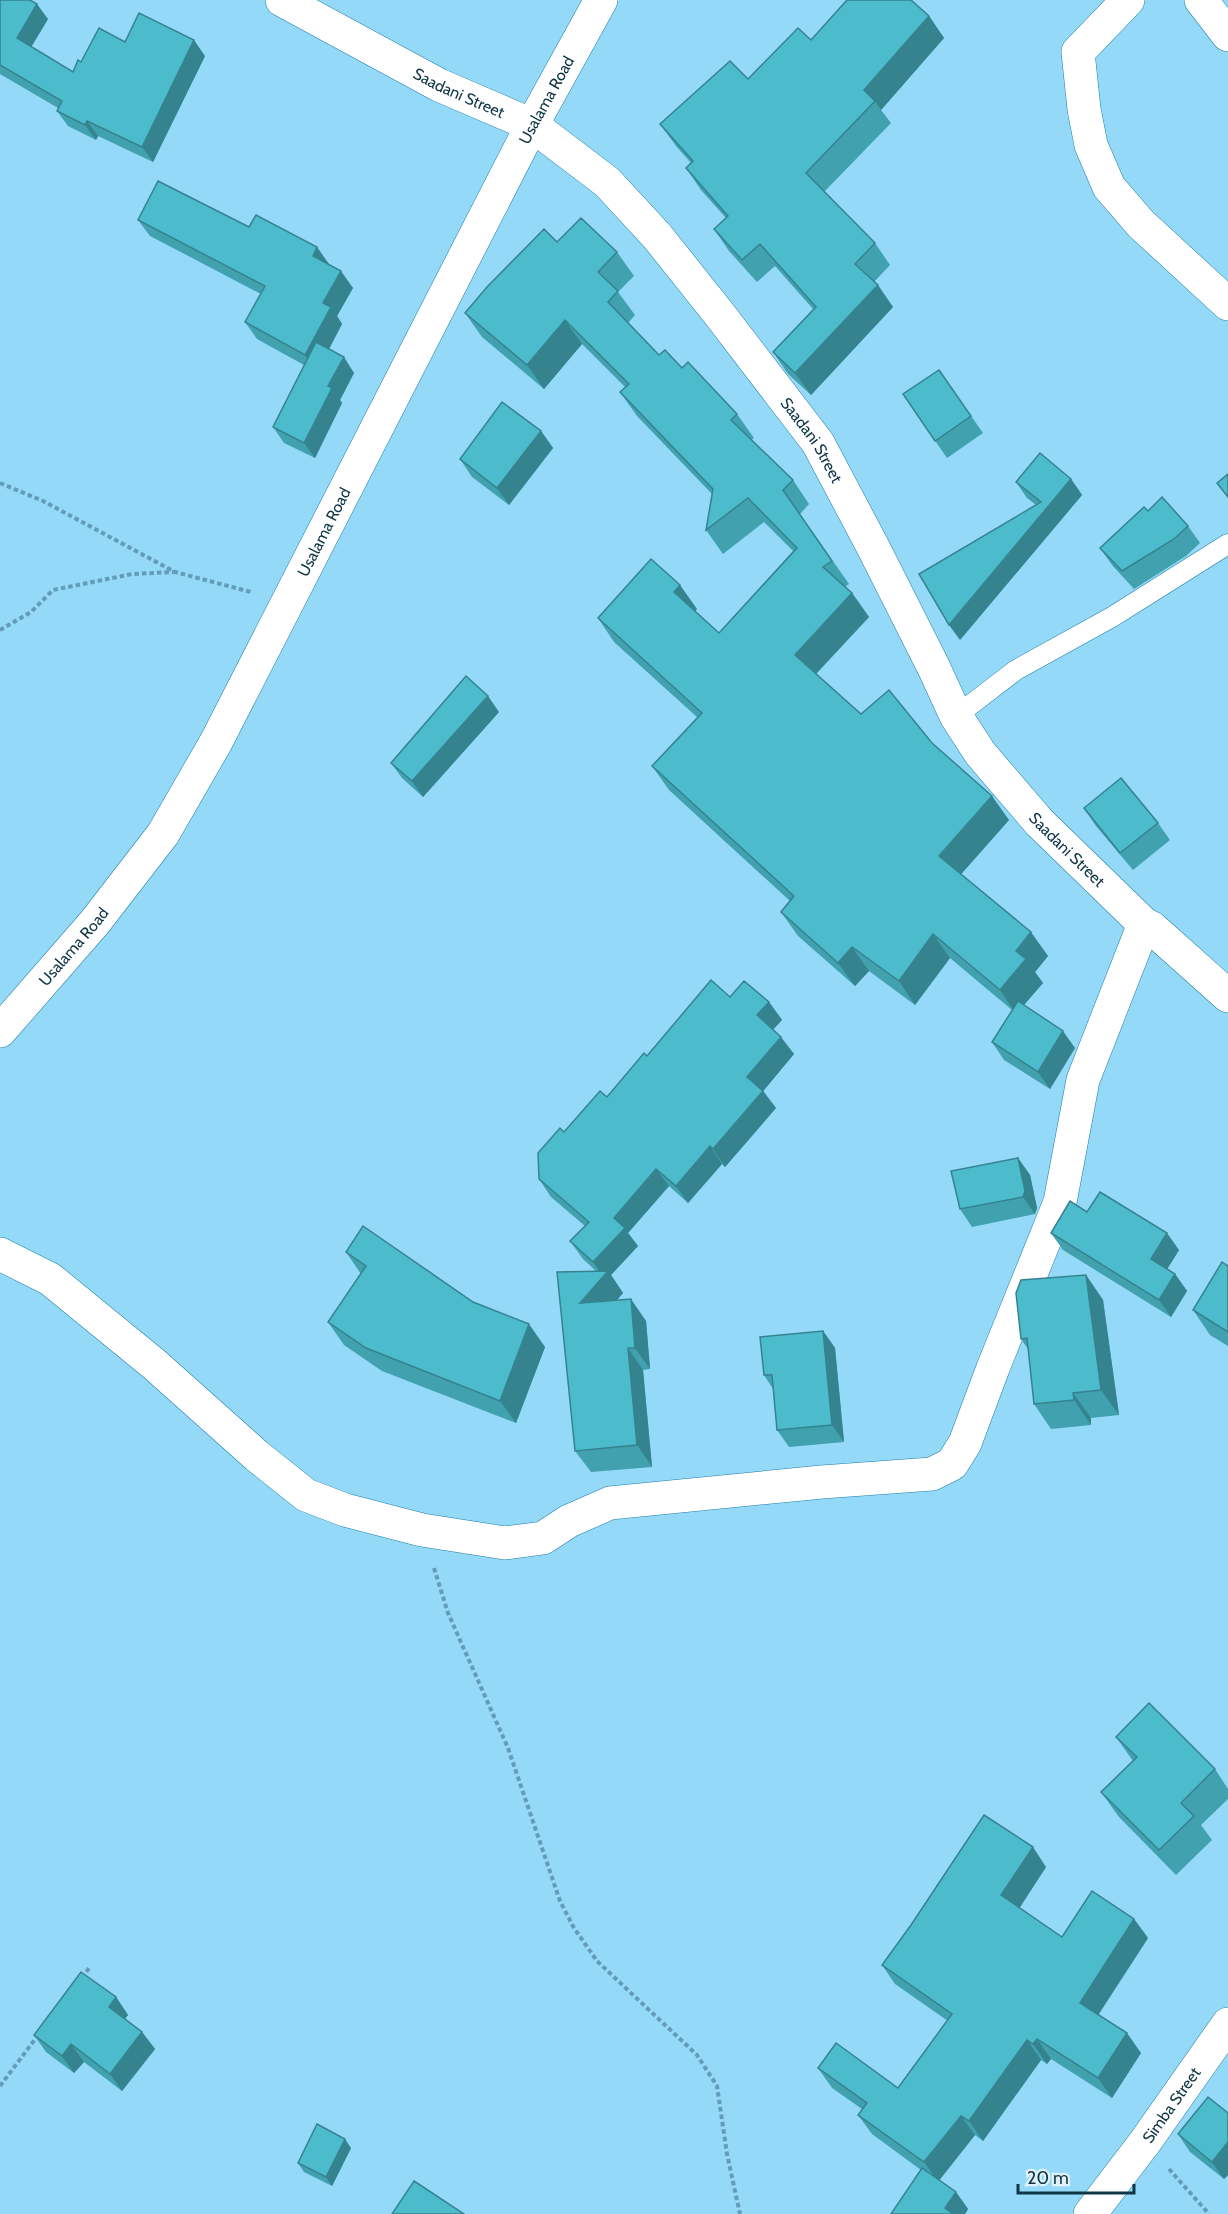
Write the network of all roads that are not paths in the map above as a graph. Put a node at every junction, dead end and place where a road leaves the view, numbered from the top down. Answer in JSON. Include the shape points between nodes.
{"nodes":[{"id":1,"x":282,"y":0,"type":"edge"},
{"id":2,"x":600,"y":0,"type":"edge"},
{"id":3,"x":1128,"y":0,"type":"edge"},
{"id":4,"x":1201,"y":2,"type":"edge"},
{"id":5,"x":1228,"y":35,"type":"edge"},
{"id":6,"x":532,"y":125,"type":"junction"},
{"id":7,"x":1228,"y":304,"type":"edge"},
{"id":8,"x":1228,"y":544,"type":"edge"},
{"id":9,"x":956,"y":716,"type":"junction"},
{"id":10,"x":1144,"y":924,"type":"junction"},
{"id":11,"x":1228,"y":996,"type":"edge"},
{"id":12,"x":0,"y":1031,"type":"edge"},
{"id":13,"x":0,"y":1254,"type":"edge"},
{"id":14,"x":1228,"y":2024,"type":"edge"},
{"id":15,"x":1090,"y":2214,"type":"edge"}],
"edges":[{"from":1,"to":6,"type":"street","name":"Saadani Street","via":[[439,85]]},
{"from":2,"to":6,"type":"street","name":"Usalama Road"},
{"from":3,"to":7,"type":"street","via":[[1078,52],[1092,145],[1108,187],[1141,224]]},
{"from":4,"to":5,"type":"street"},
{"from":6,"to":9,"type":"street","name":"Saadani Street","via":[[607,182],[657,236],[818,443]]},
{"from":6,"to":12,"type":"street","name":"Usalama Road","via":[[216,742],[163,834],[95,922]]},
{"from":8,"to":9,"type":"lane","via":[[1112,617],[1016,670]]},
{"from":9,"to":10,"type":"street","name":"Saadani Street","via":[[981,753],[1039,822]]},
{"from":10,"to":11,"type":"street","name":"Saadani Street"},
{"from":10,"to":13,"type":"street","via":[[1083,1080],[1060,1202],[965,1443],[952,1464],[932,1474],[609,1503],[543,1538],[505,1543],[422,1530],[345,1510],[306,1495],[50,1279]]},
{"from":14,"to":15,"type":"street","name":"Simba Street"}]}
